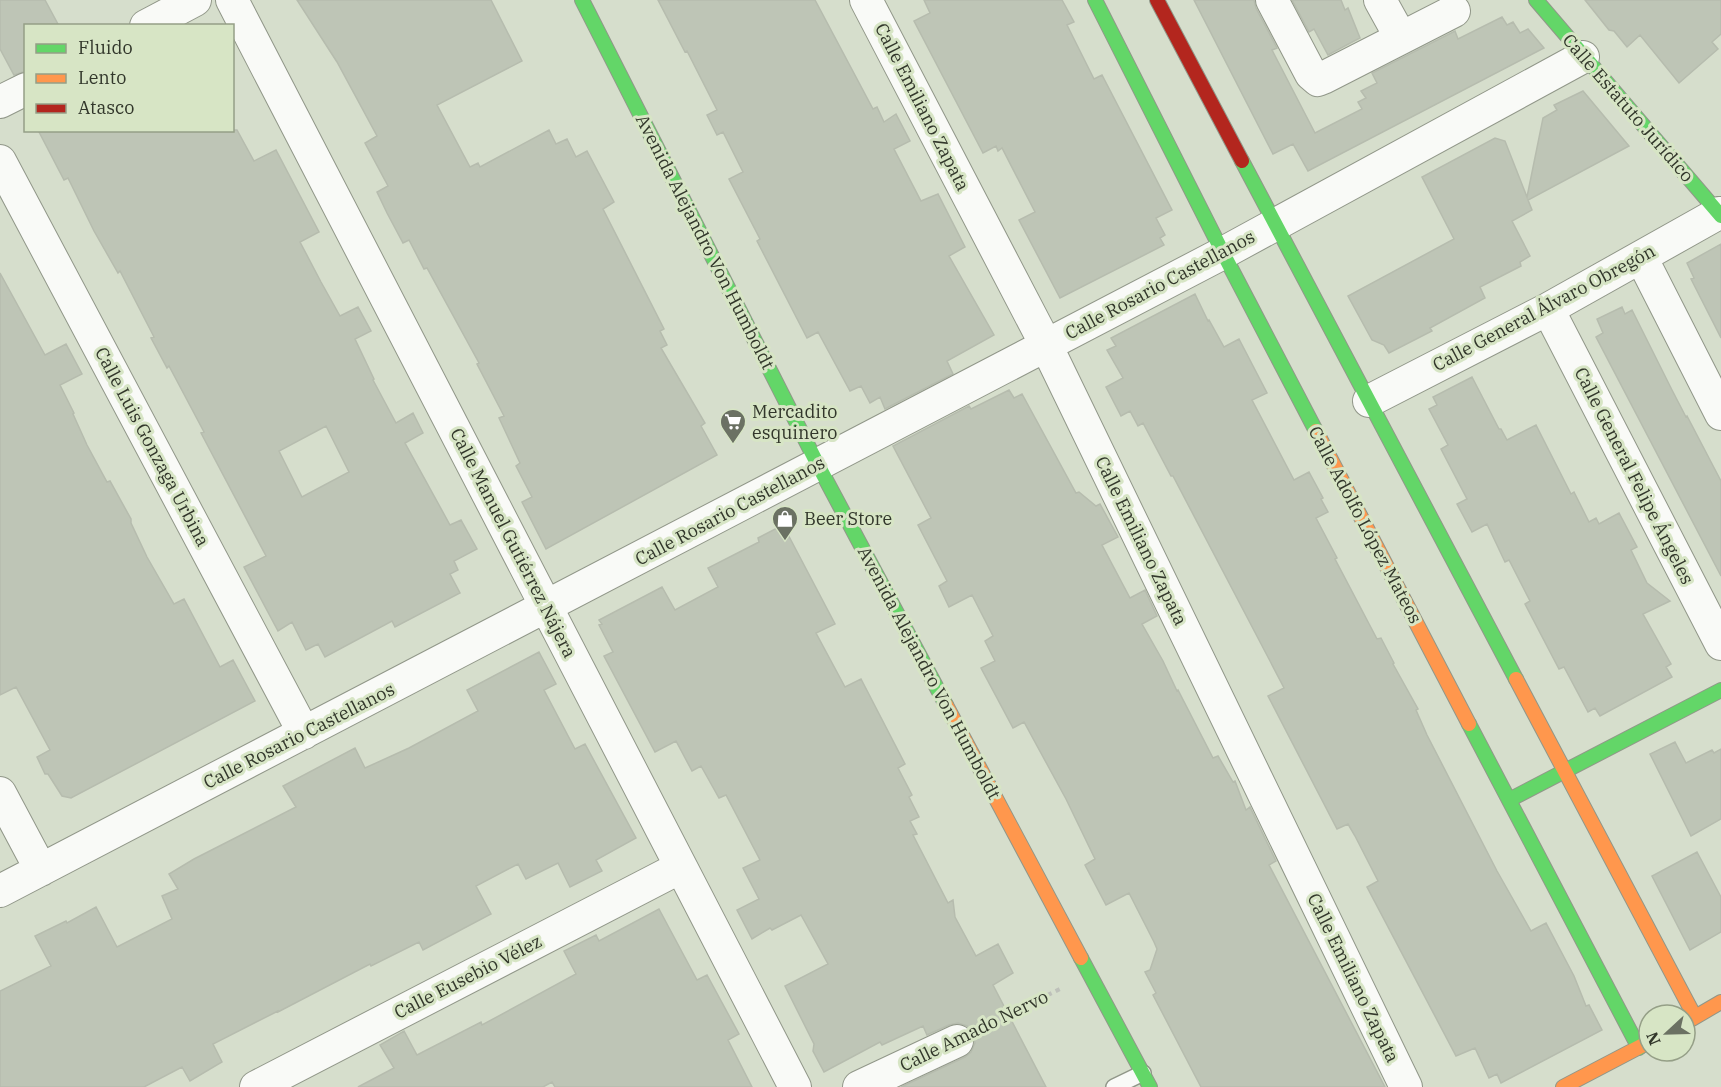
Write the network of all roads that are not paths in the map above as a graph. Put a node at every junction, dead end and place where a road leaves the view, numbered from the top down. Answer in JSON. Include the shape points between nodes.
{"nodes":[{"id":1,"x":195,"y":0,"type":"edge"},
{"id":2,"x":232,"y":0,"type":"edge"},
{"id":3,"x":582,"y":0,"type":"edge"},
{"id":4,"x":866,"y":0,"type":"edge"},
{"id":5,"x":1095,"y":0,"type":"edge"},
{"id":6,"x":1157,"y":0,"type":"edge"},
{"id":7,"x":1272,"y":0,"type":"edge"},
{"id":8,"x":1380,"y":0,"type":"edge"},
{"id":9,"x":1536,"y":0,"type":"edge"},
{"id":10,"x":1454,"y":11,"type":"dead end"},
{"id":11,"x":150,"y":24,"type":"edge"},
{"id":12,"x":1401,"y":38,"type":"junction"},
{"id":13,"x":1583,"y":57,"type":"junction"},
{"id":14,"x":24,"y":90,"type":"edge"},
{"id":15,"x":0,"y":102,"type":"edge"},
{"id":16,"x":0,"y":161,"type":"edge"},
{"id":17,"x":1720,"y":214,"type":"edge"},
{"id":18,"x":1276,"y":225,"type":"junction"},
{"id":19,"x":1223,"y":253,"type":"junction"},
{"id":20,"x":1641,"y":257,"type":"junction"},
{"id":21,"x":1548,"y":309,"type":"junction"},
{"id":22,"x":1046,"y":345,"type":"junction"},
{"id":23,"x":1369,"y":401,"type":"junction"},
{"id":24,"x":1721,"y":414,"type":"edge"},
{"id":25,"x":818,"y":465,"type":"junction"},
{"id":26,"x":546,"y":607,"type":"junction"},
{"id":27,"x":1721,"y":644,"type":"edge"},
{"id":28,"x":1721,"y":690,"type":"edge"},
{"id":29,"x":304,"y":733,"type":"junction"},
{"id":30,"x":1565,"y":771,"type":"junction"},
{"id":31,"x":0,"y":793,"type":"edge"},
{"id":32,"x":1509,"y":800,"type":"junction"},
{"id":33,"x":681,"y":867,"type":"junction"},
{"id":34,"x":41,"y":870,"type":"junction"},
{"id":35,"x":0,"y":891,"type":"edge"},
{"id":36,"x":1721,"y":1002,"type":"edge"},
{"id":37,"x":1681,"y":1003,"type":"edge"},
{"id":38,"x":1697,"y":1016,"type":"edge"},
{"id":39,"x":1637,"y":1032,"type":"edge"},
{"id":40,"x":957,"y":1041,"type":"road end"},
{"id":41,"x":1637,"y":1049,"type":"edge"},
{"id":42,"x":1143,"y":1073,"type":"junction"},
{"id":43,"x":256,"y":1087,"type":"edge"},
{"id":44,"x":795,"y":1087,"type":"edge"},
{"id":45,"x":859,"y":1087,"type":"edge"},
{"id":46,"x":1114,"y":1087,"type":"edge"},
{"id":47,"x":1150,"y":1087,"type":"edge"},
{"id":48,"x":1406,"y":1087,"type":"edge"},
{"id":49,"x":1563,"y":1087,"type":"edge"}],
"edges":[{"from":1,"to":11,"type":"street"},
{"from":2,"to":26,"type":"street","name":"Calle Manuel Gutiérrez Nájera"},
{"from":3,"to":25,"type":"street","name":"Avenida Alejandro Von Humboldt"},
{"from":4,"to":22,"type":"street","name":"Calle Emiliano Zapata"},
{"from":5,"to":19,"type":"street","name":"Calle Adolfo López Mateos"},
{"from":6,"to":18,"type":"street"},
{"from":7,"to":12,"type":"street","via":[[1311,74],[1318,80]]},
{"from":8,"to":12,"type":"street"},
{"from":9,"to":13,"type":"street","name":"Calle Estatuto Jurídico"},
{"from":10,"to":12,"type":"street"},
{"from":13,"to":17,"type":"street","name":"Calle Estatuto Jurídico"},
{"from":13,"to":18,"type":"street","name":"Calle Rosario Castellanos"},
{"from":14,"to":15,"type":"street"},
{"from":16,"to":29,"type":"street","name":"Calle Luis Gonzaga Urbina"},
{"from":17,"to":20,"type":"street","name":"Calle General Álvaro Obregón"},
{"from":18,"to":19,"type":"street","name":"Calle Rosario Castellanos"},
{"from":18,"to":23,"type":"street"},
{"from":19,"to":22,"type":"street","name":"Calle Rosario Castellanos"},
{"from":19,"to":32,"type":"street","name":"Calle Adolfo López Mateos"},
{"from":20,"to":21,"type":"street","name":"Calle General Álvaro Obregón"},
{"from":20,"to":24,"type":"street"},
{"from":21,"to":23,"type":"street","name":"Calle General Álvaro Obregón"},
{"from":21,"to":27,"type":"street","name":"Calle General Felipe Ángeles"},
{"from":22,"to":25,"type":"street","name":"Calle Rosario Castellanos"},
{"from":22,"to":48,"type":"street","name":"Calle Emiliano Zapata"},
{"from":23,"to":30,"type":"street"},
{"from":25,"to":26,"type":"street","name":"Calle Rosario Castellanos"},
{"from":25,"to":42,"type":"street","name":"Avenida Alejandro Von Humboldt"},
{"from":26,"to":29,"type":"street","name":"Calle Rosario Castellanos"},
{"from":26,"to":33,"type":"street","name":"Calle Manuel Gutiérrez Nájera"},
{"from":28,"to":30,"type":"street"},
{"from":29,"to":34,"type":"street","name":"Calle Rosario Castellanos"},
{"from":30,"to":32,"type":"street"},
{"from":30,"to":37,"type":"street"},
{"from":31,"to":34,"type":"street"},
{"from":32,"to":39,"type":"street","name":"Calle Adolfo López Mateos"},
{"from":33,"to":43,"type":"street","name":"Calle Eusebio Vélez"},
{"from":33,"to":44,"type":"street","name":"Calle Manuel Gutiérrez Nájera"},
{"from":34,"to":35,"type":"street","name":"Calle Rosario Castellanos"},
{"from":36,"to":38,"type":"street"},
{"from":40,"to":45,"type":"street","name":"Calle Amado Nervo"},
{"from":41,"to":49,"type":"street"},
{"from":42,"to":46,"type":"lane"},
{"from":42,"to":47,"type":"street","name":"Avenida Alejandro Von Humboldt"}]}
